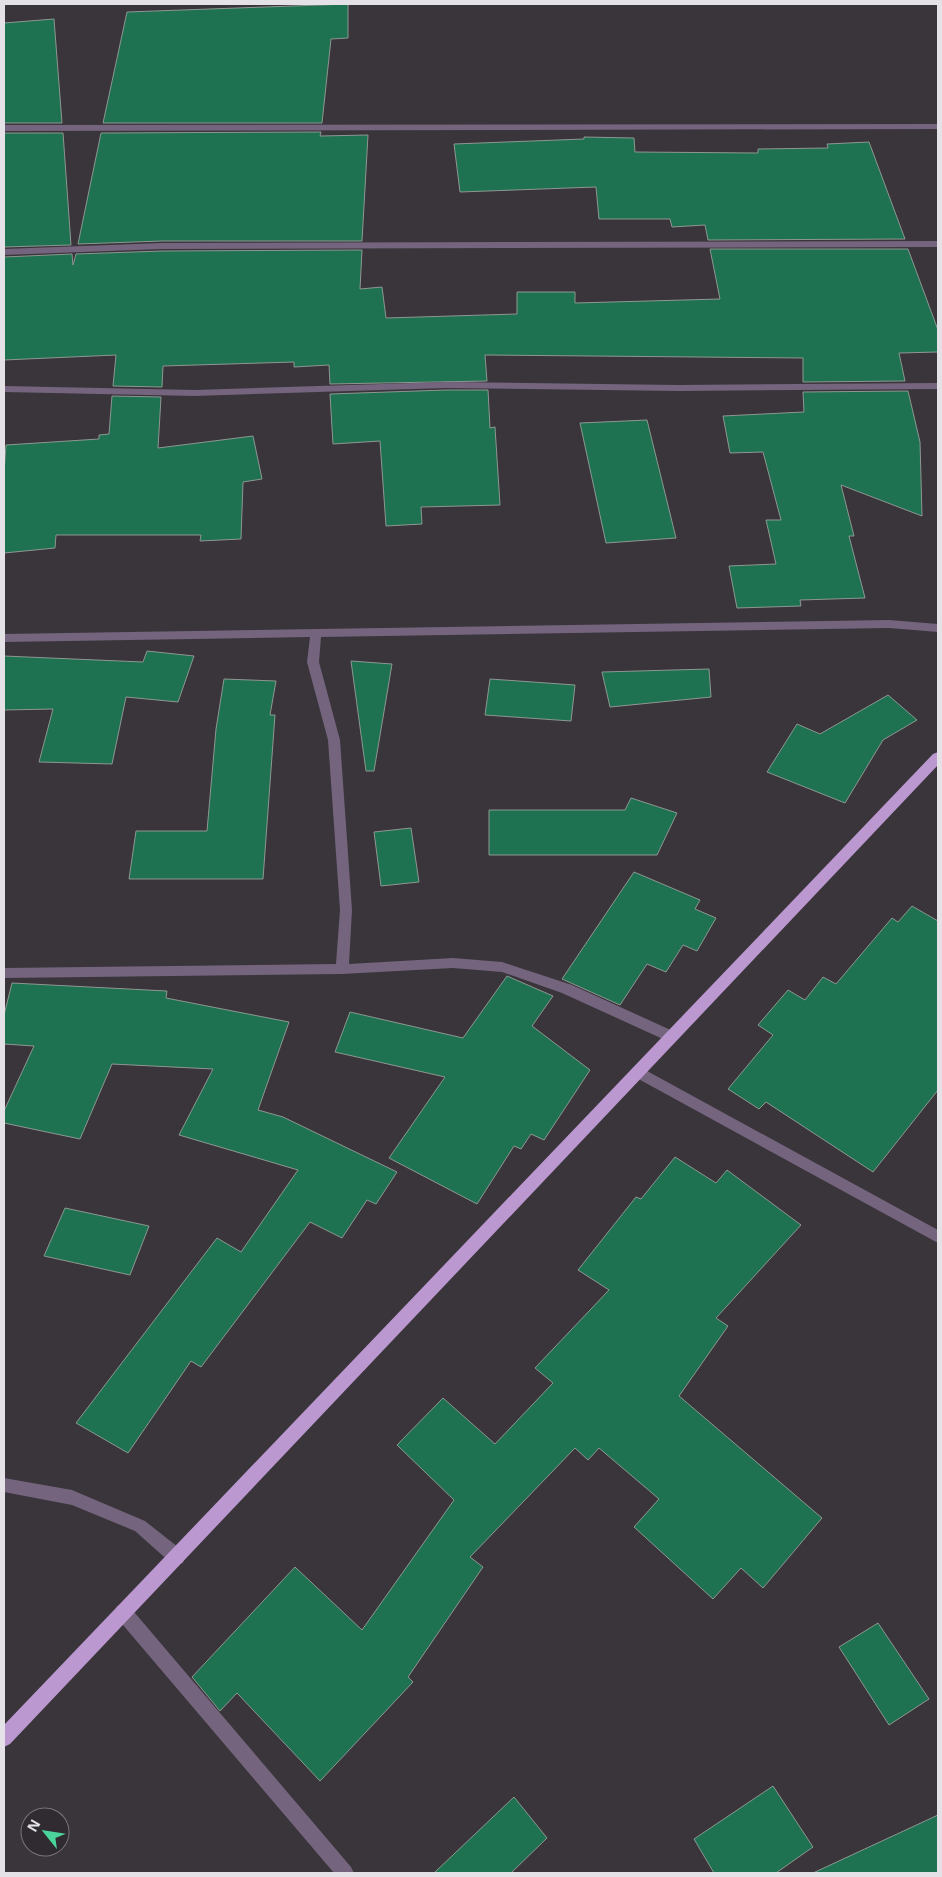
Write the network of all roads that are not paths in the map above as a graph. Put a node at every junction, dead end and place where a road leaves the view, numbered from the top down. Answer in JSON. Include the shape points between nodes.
{"nodes":[{"id":1,"x":938,"y":127,"type":"edge"},
{"id":2,"x":4,"y":128,"type":"edge"},
{"id":3,"x":938,"y":244,"type":"edge"},
{"id":4,"x":4,"y":252,"type":"edge"},
{"id":5,"x":938,"y":386,"type":"edge"},
{"id":6,"x":4,"y":389,"type":"edge"},
{"id":7,"x":938,"y":628,"type":"edge"},
{"id":8,"x":316,"y":634,"type":"junction"},
{"id":9,"x":4,"y":638,"type":"edge"},
{"id":10,"x":938,"y":757,"type":"edge"},
{"id":11,"x":342,"y":969,"type":"junction"},
{"id":12,"x":4,"y":973,"type":"edge"},
{"id":13,"x":670,"y":1036,"type":"junction"},
{"id":14,"x":638,"y":1072,"type":"junction"},
{"id":15,"x":938,"y":1237,"type":"edge"},
{"id":16,"x":4,"y":1485,"type":"edge"},
{"id":17,"x":177,"y":1557,"type":"junction"},
{"id":18,"x":124,"y":1612,"type":"junction"},
{"id":19,"x":4,"y":1738,"type":"edge"},
{"id":20,"x":345,"y":1873,"type":"edge"}],
"edges":[{"from":1,"to":2,"type":"street"},
{"from":3,"to":4,"type":"street","via":[[172,246]]},
{"from":5,"to":6,"type":"street","via":[[678,388],[446,385],[196,393]]},
{"from":7,"to":8,"type":"street","via":[[889,624]]},
{"from":8,"to":9,"type":"street"},
{"from":8,"to":11,"type":"street","via":[[313,662],[334,740],[346,910]]},
{"from":10,"to":13,"type":"highway"},
{"from":11,"to":12,"type":"street"},
{"from":11,"to":13,"type":"street","via":[[453,963],[502,967],[567,989]]},
{"from":13,"to":14,"type":"highway"},
{"from":14,"to":15,"type":"street"},
{"from":14,"to":17,"type":"highway"},
{"from":16,"to":17,"type":"street","via":[[72,1498],[140,1526]]},
{"from":17,"to":18,"type":"highway"},
{"from":18,"to":19,"type":"highway"},
{"from":18,"to":20,"type":"street"}]}
